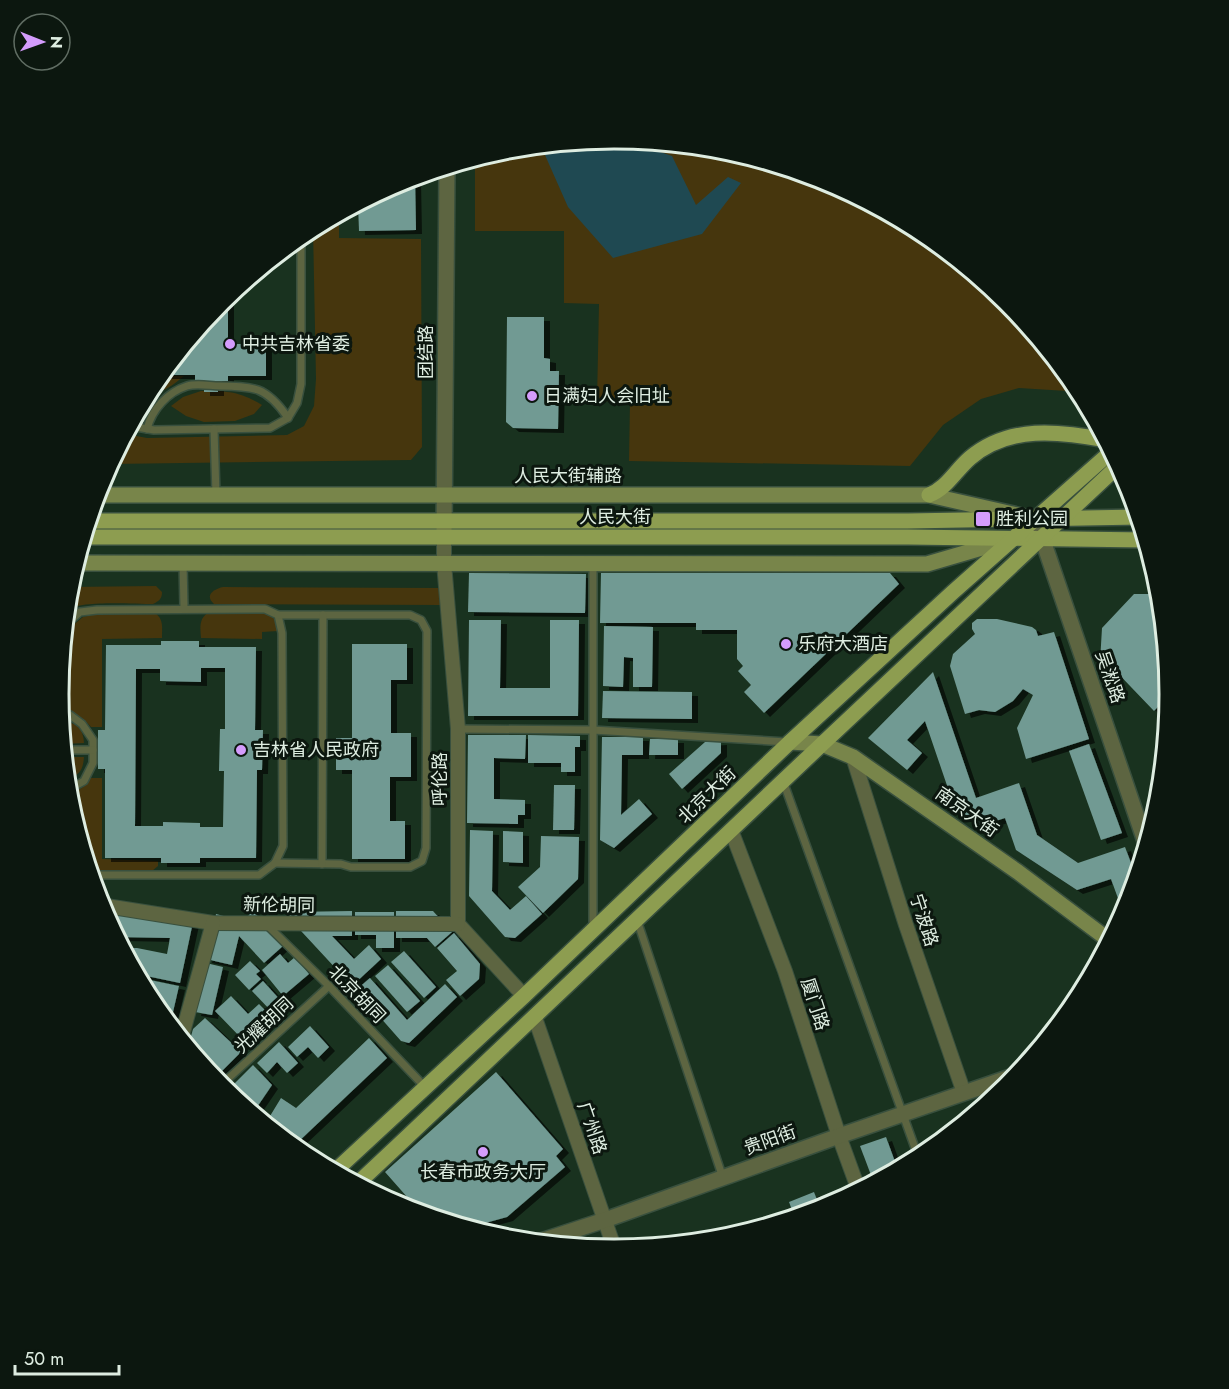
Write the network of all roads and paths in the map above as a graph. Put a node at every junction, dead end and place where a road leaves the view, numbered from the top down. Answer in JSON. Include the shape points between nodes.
{"nodes":[{"id":1,"x":447,"y":176,"type":"edge"},
{"id":2,"x":301,"y":248,"type":"edge"},
{"id":3,"x":288,"y":418,"type":"junction"},
{"id":4,"x":140,"y":427,"type":"edge"},
{"id":5,"x":147,"y":429,"type":"junction"},
{"id":6,"x":214,"y":429,"type":"junction"},
{"id":7,"x":1096,"y":438,"type":"edge"},
{"id":8,"x":1106,"y":457,"type":"edge"},
{"id":9,"x":1112,"y":472,"type":"edge"},
{"id":10,"x":107,"y":495,"type":"edge"},
{"id":11,"x":216,"y":495,"type":"junction"},
{"id":12,"x":445,"y":495,"type":"junction"},
{"id":13,"x":929,"y":495,"type":"junction"},
{"id":14,"x":1130,"y":517,"type":"edge"},
{"id":15,"x":1036,"y":519,"type":"junction"},
{"id":16,"x":1063,"y":519,"type":"junction"},
{"id":17,"x":97,"y":521,"type":"edge"},
{"id":18,"x":444,"y":521,"type":"junction"},
{"id":19,"x":93,"y":537,"type":"edge"},
{"id":20,"x":444,"y":537,"type":"junction"},
{"id":21,"x":1014,"y":539,"type":"junction"},
{"id":22,"x":1042,"y":539,"type":"junction"},
{"id":23,"x":1137,"y":540,"type":"edge"},
{"id":24,"x":85,"y":563,"type":"edge"},
{"id":25,"x":183,"y":563,"type":"junction"},
{"id":26,"x":444,"y":564,"type":"junction"},
{"id":27,"x":593,"y":564,"type":"junction"},
{"id":28,"x":184,"y":608,"type":"junction"},
{"id":29,"x":278,"y":615,"type":"junction"},
{"id":30,"x":323,"y":615,"type":"junction"},
{"id":31,"x":75,"y":616,"type":"edge"},
{"id":32,"x":70,"y":715,"type":"edge"},
{"id":33,"x":458,"y":729,"type":"junction"},
{"id":34,"x":592,"y":730,"type":"junction"},
{"id":35,"x":790,"y":742,"type":"junction"},
{"id":36,"x":822,"y":744,"type":"junction"},
{"id":37,"x":72,"y":750,"type":"edge"},
{"id":38,"x":93,"y":750,"type":"junction"},
{"id":39,"x":853,"y":757,"type":"junction"},
{"id":40,"x":783,"y":781,"type":"junction"},
{"id":41,"x":77,"y":785,"type":"edge"},
{"id":42,"x":731,"y":830,"type":"junction"},
{"id":43,"x":1142,"y":832,"type":"edge"},
{"id":44,"x":274,"y":863,"type":"junction"},
{"id":45,"x":322,"y":864,"type":"junction"},
{"id":46,"x":100,"y":875,"type":"edge"},
{"id":47,"x":113,"y":907,"type":"edge"},
{"id":48,"x":637,"y":920,"type":"junction"},
{"id":49,"x":213,"y":922,"type":"junction"},
{"id":50,"x":266,"y":923,"type":"junction"},
{"id":51,"x":458,"y":924,"type":"junction"},
{"id":52,"x":593,"y":931,"type":"junction"},
{"id":53,"x":1104,"y":936,"type":"edge"},
{"id":54,"x":329,"y":986,"type":"junction"},
{"id":55,"x":524,"y":996,"type":"junction"},
{"id":56,"x":535,"y":1018,"type":"junction"},
{"id":57,"x":184,"y":1029,"type":"edge"},
{"id":58,"x":228,"y":1079,"type":"edge"},
{"id":59,"x":999,"y":1081,"type":"edge"},
{"id":60,"x":425,"y":1087,"type":"junction"},
{"id":61,"x":964,"y":1093,"type":"junction"},
{"id":62,"x":902,"y":1114,"type":"junction"},
{"id":63,"x":839,"y":1136,"type":"junction"},
{"id":64,"x":915,"y":1150,"type":"edge"},
{"id":65,"x":340,"y":1166,"type":"edge"},
{"id":66,"x":363,"y":1178,"type":"edge"},
{"id":67,"x":723,"y":1178,"type":"junction"},
{"id":68,"x":856,"y":1184,"type":"edge"},
{"id":69,"x":604,"y":1220,"type":"junction"},
{"id":70,"x":556,"y":1236,"type":"edge"},
{"id":71,"x":611,"y":1240,"type":"edge"}],
"edges":[{"from":1,"to":12,"type":"street","name":"团结路"},
{"from":2,"to":3,"type":"lane","via":[[301,384],[297,404]]},
{"from":3,"to":5,"type":"lane","via":[[278,403],[258,390],[189,386],[158,405]]},
{"from":3,"to":6,"type":"lane","via":[[270,428]]},
{"from":4,"to":5,"type":"lane"},
{"from":5,"to":6,"type":"lane"},
{"from":6,"to":11,"type":"lane"},
{"from":7,"to":13,"type":"main road","via":[[1042,432],[997,441],[971,457],[943,488]]},
{"from":8,"to":15,"type":"main road","name":"北京大街"},
{"from":9,"to":16,"type":"main road"},
{"from":10,"to":11,"type":"main road","name":"人民大街辅路"},
{"from":11,"to":12,"type":"main road","name":"人民大街辅路"},
{"from":12,"to":13,"type":"main road","name":"人民大街辅路"},
{"from":12,"to":18,"type":"street","name":"团结路"},
{"from":13,"to":15,"type":"main road","name":"人民大街辅路"},
{"from":14,"to":16,"type":"main road","name":"人民大街"},
{"from":15,"to":16,"type":"main road","name":"人民大街"},
{"from":15,"to":18,"type":"main road","name":"人民大街"},
{"from":15,"to":21,"type":"main road","name":"北京大街"},
{"from":15,"to":22,"type":"street","name":"吴淞路"},
{"from":16,"to":22,"type":"main road"},
{"from":17,"to":18,"type":"main road","name":"人民大街"},
{"from":18,"to":20,"type":"street","name":"团结路"},
{"from":19,"to":20,"type":"main road","name":"人民大街"},
{"from":20,"to":21,"type":"main road","name":"人民大街"},
{"from":20,"to":26,"type":"street","name":"呼伦路"},
{"from":21,"to":22,"type":"main road","name":"人民大街"},
{"from":21,"to":27,"type":"main road","via":[[927,564]]},
{"from":21,"to":35,"type":"main road","name":"北京大街"},
{"from":22,"to":23,"type":"main road","name":"人民大街"},
{"from":22,"to":36,"type":"main road"},
{"from":22,"to":43,"type":"street","name":"吴淞路"},
{"from":24,"to":25,"type":"main road"},
{"from":25,"to":26,"type":"main road"},
{"from":25,"to":28,"type":"lane"},
{"from":26,"to":27,"type":"main road"},
{"from":26,"to":33,"type":"street","name":"呼伦路"},
{"from":27,"to":34,"type":"lane"},
{"from":28,"to":29,"type":"lane","via":[[265,609]]},
{"from":28,"to":31,"type":"lane","via":[[97,610]]},
{"from":29,"to":30,"type":"lane"},
{"from":29,"to":44,"type":"lane","via":[[282,633],[283,846]]},
{"from":30,"to":45,"type":"lane"},
{"from":30,"to":45,"type":"lane","via":[[410,615],[422,620],[428,631],[426,848],[422,861],[410,867]]},
{"from":32,"to":38,"type":"lane","via":[[93,740]]},
{"from":33,"to":34,"type":"lane"},
{"from":33,"to":51,"type":"street","name":"呼伦路"},
{"from":34,"to":35,"type":"lane"},
{"from":34,"to":52,"type":"lane"},
{"from":35,"to":36,"type":"main road","name":"南京大街"},
{"from":35,"to":52,"type":"main road","name":"北京大街"},
{"from":36,"to":39,"type":"main road","name":"南京大街"},
{"from":36,"to":40,"type":"main road"},
{"from":37,"to":38,"type":"lane"},
{"from":38,"to":41,"type":"lane","via":[[93,763],[84,781]]},
{"from":39,"to":53,"type":"main road","name":"南京大街"},
{"from":39,"to":61,"type":"street","name":"宁波路"},
{"from":40,"to":42,"type":"main road"},
{"from":40,"to":62,"type":"lane"},
{"from":42,"to":48,"type":"main road"},
{"from":42,"to":63,"type":"street","name":"厦门路","via":[[785,971]]},
{"from":44,"to":45,"type":"lane"},
{"from":44,"to":46,"type":"lane","via":[[259,875]]},
{"from":47,"to":49,"type":"street","name":"新伦胡同"},
{"from":48,"to":56,"type":"main road"},
{"from":48,"to":67,"type":"lane"},
{"from":49,"to":50,"type":"street","name":"新伦胡同"},
{"from":49,"to":57,"type":"street"},
{"from":50,"to":51,"type":"street","name":"新伦胡同"},
{"from":50,"to":54,"type":"lane","name":"北京胡同"},
{"from":51,"to":55,"type":"street"},
{"from":52,"to":55,"type":"main road","name":"北京大街"},
{"from":54,"to":58,"type":"lane","name":"光耀胡同"},
{"from":54,"to":60,"type":"lane","name":"北京胡同"},
{"from":55,"to":60,"type":"main road","name":"北京大街"},
{"from":56,"to":66,"type":"main road"},
{"from":56,"to":69,"type":"street","name":"广州路"},
{"from":59,"to":61,"type":"street","name":"贵阳街"},
{"from":60,"to":65,"type":"main road","name":"北京大街"},
{"from":61,"to":62,"type":"street","name":"贵阳街"},
{"from":62,"to":63,"type":"street","name":"贵阳街"},
{"from":62,"to":64,"type":"lane"},
{"from":63,"to":67,"type":"street","name":"贵阳街"},
{"from":63,"to":68,"type":"street","name":"厦门路"},
{"from":67,"to":69,"type":"street","name":"贵阳街"},
{"from":69,"to":70,"type":"street","name":"贵阳街"},
{"from":69,"to":71,"type":"street","name":"广州路"}]}
